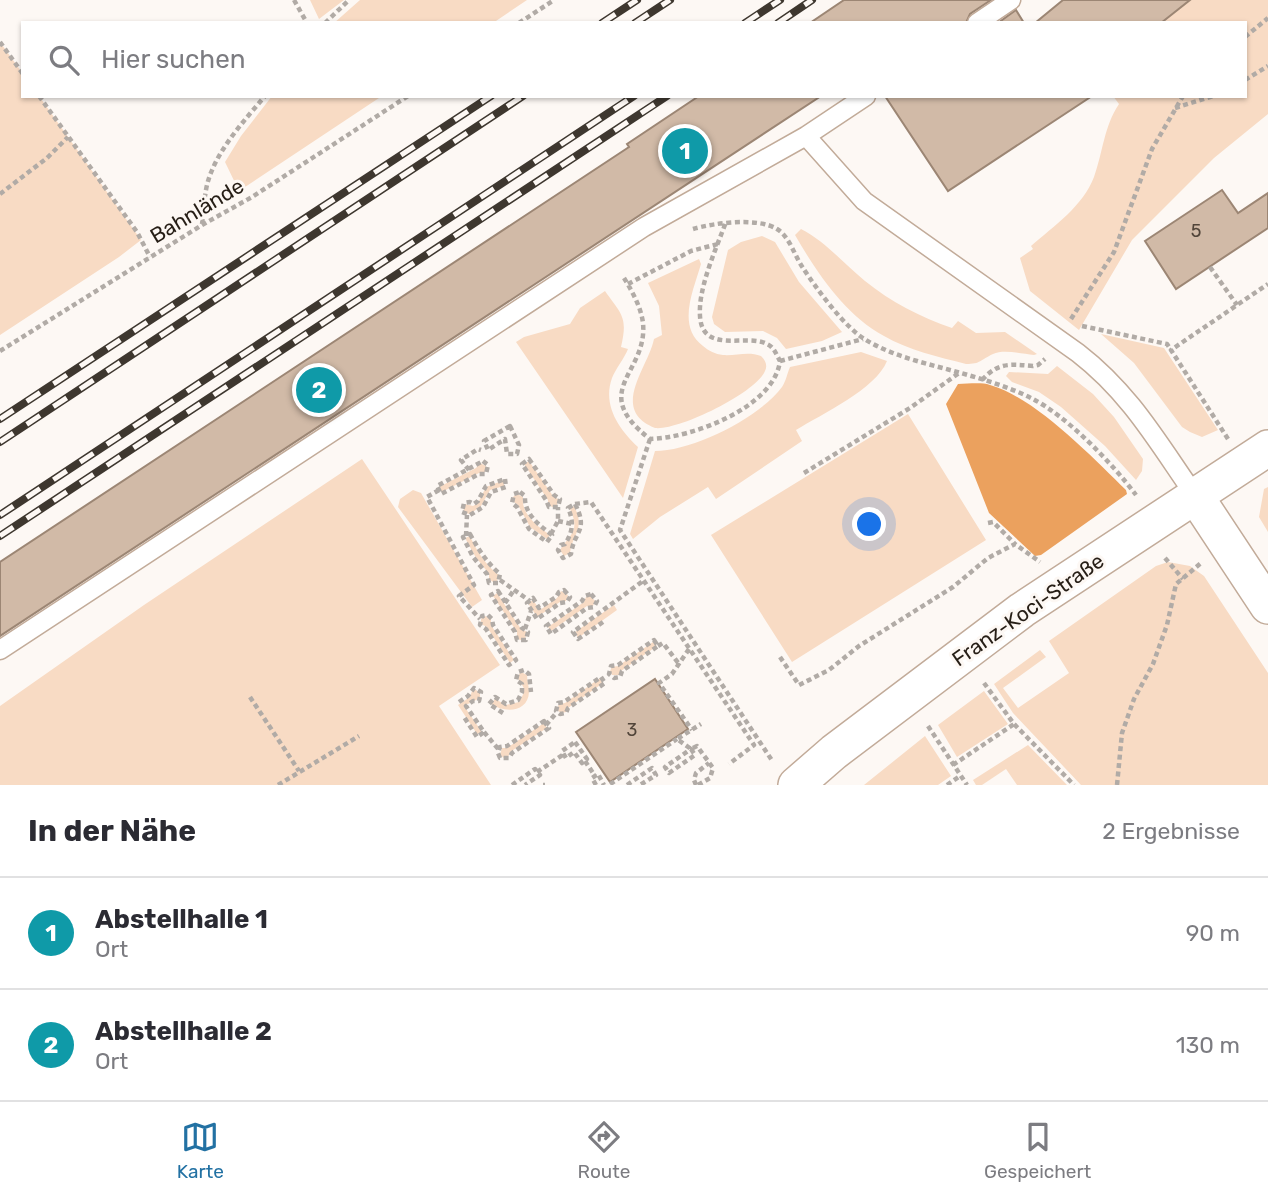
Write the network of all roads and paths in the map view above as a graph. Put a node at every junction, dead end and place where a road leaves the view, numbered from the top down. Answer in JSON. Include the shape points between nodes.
{"nodes":[{"id":1,"x":294,"y":0,"type":"edge"},
{"id":2,"x":349,"y":0,"type":"edge"},
{"id":3,"x":554,"y":0,"type":"edge"},
{"id":4,"x":1011,"y":0,"type":"edge"},
{"id":5,"x":1268,"y":18,"type":"edge"},
{"id":6,"x":306,"y":21,"type":"edge"},
{"id":7,"x":327,"y":21,"type":"edge"},
{"id":8,"x":522,"y":21,"type":"edge"},
{"id":9,"x":979,"y":21,"type":"edge"},
{"id":10,"x":1247,"y":35,"type":"edge"},
{"id":11,"x":0,"y":42,"type":"edge"},
{"id":12,"x":1268,"y":66,"type":"edge"},
{"id":13,"x":21,"y":71,"type":"edge"},
{"id":14,"x":1247,"y":79,"type":"edge"},
{"id":15,"x":40,"y":98,"type":"edge"},
{"id":16,"x":263,"y":98,"type":"edge"},
{"id":17,"x":405,"y":98,"type":"edge"},
{"id":18,"x":863,"y":98,"type":"edge"},
{"id":19,"x":1182,"y":98,"type":"edge"},
{"id":20,"x":1206,"y":98,"type":"edge"},
{"id":21,"x":1174,"y":108,"type":"junction"},
{"id":22,"x":806,"y":136,"type":"junction"},
{"id":23,"x":68,"y":137,"type":"junction"},
{"id":24,"x":0,"y":194,"type":"edge"},
{"id":25,"x":726,"y":222,"type":"junction"},
{"id":26,"x":202,"y":225,"type":"junction"},
{"id":27,"x":687,"y":232,"type":"dead end"},
{"id":28,"x":718,"y":244,"type":"junction"},
{"id":29,"x":150,"y":257,"type":"junction"},
{"id":30,"x":1210,"y":267,"type":"dead end"},
{"id":31,"x":624,"y":278,"type":"dead end"},
{"id":32,"x":628,"y":284,"type":"junction"},
{"id":33,"x":1268,"y":284,"type":"edge"},
{"id":34,"x":1237,"y":306,"type":"junction"},
{"id":35,"x":1078,"y":325,"type":"dead end"},
{"id":36,"x":863,"y":339,"type":"junction"},
{"id":37,"x":1058,"y":339,"type":"junction"},
{"id":38,"x":1171,"y":349,"type":"junction"},
{"id":39,"x":0,"y":351,"type":"edge"},
{"id":40,"x":780,"y":360,"type":"junction"},
{"id":41,"x":959,"y":373,"type":"junction"},
{"id":42,"x":982,"y":380,"type":"junction"},
{"id":43,"x":650,"y":439,"type":"junction"},
{"id":44,"x":1229,"y":441,"type":"dead end"},
{"id":45,"x":484,"y":448,"type":"junction"},
{"id":46,"x":1268,"y":448,"type":"edge"},
{"id":47,"x":517,"y":454,"type":"junction"},
{"id":48,"x":481,"y":461,"type":"junction"},
{"id":49,"x":524,"y":463,"type":"junction"},
{"id":50,"x":469,"y":470,"type":"junction"},
{"id":51,"x":804,"y":473,"type":"dead end"},
{"id":52,"x":506,"y":486,"type":"junction"},
{"id":53,"x":439,"y":490,"type":"junction"},
{"id":54,"x":514,"y":494,"type":"junction"},
{"id":55,"x":1136,"y":495,"type":"dead end"},
{"id":56,"x":1196,"y":497,"type":"junction"},
{"id":57,"x":559,"y":505,"type":"junction"},
{"id":58,"x":572,"y":505,"type":"junction"},
{"id":59,"x":467,"y":515,"type":"junction"},
{"id":60,"x":558,"y":521,"type":"junction"},
{"id":61,"x":988,"y":523,"type":"dead end"},
{"id":62,"x":572,"y":524,"type":"junction"},
{"id":63,"x":466,"y":536,"type":"junction"},
{"id":64,"x":550,"y":536,"type":"junction"},
{"id":65,"x":1015,"y":544,"type":"junction"},
{"id":66,"x":560,"y":546,"type":"junction"},
{"id":67,"x":1165,"y":558,"type":"dead end"},
{"id":68,"x":1040,"y":562,"type":"dead end"},
{"id":69,"x":1202,"y":562,"type":"dead end"},
{"id":70,"x":1182,"y":579,"type":"junction"},
{"id":71,"x":500,"y":580,"type":"junction"},
{"id":72,"x":643,"y":581,"type":"junction"},
{"id":73,"x":494,"y":584,"type":"junction"},
{"id":74,"x":514,"y":590,"type":"junction"},
{"id":75,"x":1264,"y":590,"type":"edge"},
{"id":76,"x":496,"y":592,"type":"junction"},
{"id":77,"x":530,"y":601,"type":"junction"},
{"id":78,"x":567,"y":602,"type":"junction"},
{"id":79,"x":505,"y":603,"type":"junction"},
{"id":80,"x":572,"y":608,"type":"junction"},
{"id":81,"x":593,"y":608,"type":"junction"},
{"id":82,"x":532,"y":610,"type":"junction"},
{"id":83,"x":599,"y":614,"type":"junction"},
{"id":84,"x":540,"y":617,"type":"junction"},
{"id":85,"x":480,"y":619,"type":"junction"},
{"id":86,"x":603,"y":622,"type":"dead end"},
{"id":87,"x":566,"y":623,"type":"junction"},
{"id":88,"x":546,"y":626,"type":"junction"},
{"id":89,"x":525,"y":629,"type":"junction"},
{"id":90,"x":573,"y":632,"type":"junction"},
{"id":91,"x":658,"y":646,"type":"junction"},
{"id":92,"x":689,"y":649,"type":"junction"},
{"id":93,"x":0,"y":650,"type":"edge"},
{"id":94,"x":780,"y":657,"type":"dead end"},
{"id":95,"x":513,"y":663,"type":"junction"},
{"id":96,"x":678,"y":664,"type":"junction"},
{"id":97,"x":518,"y":672,"type":"junction"},
{"id":98,"x":609,"y":674,"type":"junction"},
{"id":99,"x":602,"y":679,"type":"junction"},
{"id":100,"x":984,"y":683,"type":"dead end"},
{"id":101,"x":531,"y":692,"type":"dead end"},
{"id":102,"x":250,"y":697,"type":"dead end"},
{"id":103,"x":482,"y":697,"type":"junction"},
{"id":104,"x":492,"y":701,"type":"junction"},
{"id":105,"x":458,"y":702,"type":"dead end"},
{"id":106,"x":557,"y":712,"type":"junction"},
{"id":107,"x":503,"y":713,"type":"dead end"},
{"id":108,"x":464,"y":717,"type":"dead end"},
{"id":109,"x":701,"y":724,"type":"dead end"},
{"id":110,"x":1014,"y":724,"type":"junction"},
{"id":111,"x":546,"y":725,"type":"junction"},
{"id":112,"x":928,"y":726,"type":"dead end"},
{"id":113,"x":692,"y":730,"type":"junction"},
{"id":114,"x":484,"y":732,"type":"junction"},
{"id":115,"x":359,"y":736,"type":"dead end"},
{"id":116,"x":677,"y":739,"type":"junction"},
{"id":117,"x":691,"y":749,"type":"junction"},
{"id":118,"x":499,"y":750,"type":"junction"},
{"id":119,"x":564,"y":754,"type":"junction"},
{"id":120,"x":584,"y":761,"type":"junction"},
{"id":121,"x":709,"y":763,"type":"junction"},
{"id":122,"x":729,"y":764,"type":"dead end"},
{"id":123,"x":953,"y":765,"type":"junction"},
{"id":124,"x":299,"y":771,"type":"junction"},
{"id":125,"x":537,"y":772,"type":"junction"},
{"id":126,"x":654,"y":772,"type":"junction"},
{"id":127,"x":786,"y":775,"type":"edge"},
{"id":128,"x":594,"y":776,"type":"junction"},
{"id":129,"x":960,"y":776,"type":"junction"},
{"id":130,"x":611,"y":781,"type":"dead end"},
{"id":131,"x":278,"y":785,"type":"edge"},
{"id":132,"x":512,"y":785,"type":"edge"},
{"id":133,"x":525,"y":785,"type":"edge"},
{"id":134,"x":596,"y":785,"type":"edge"},
{"id":135,"x":604,"y":785,"type":"edge"},
{"id":136,"x":627,"y":785,"type":"edge"},
{"id":137,"x":640,"y":785,"type":"edge"},
{"id":138,"x":698,"y":785,"type":"edge"},
{"id":139,"x":947,"y":785,"type":"edge"},
{"id":140,"x":967,"y":785,"type":"edge"},
{"id":141,"x":1074,"y":785,"type":"edge"},
{"id":142,"x":1117,"y":785,"type":"edge"}],
"edges":[{"from":1,"to":6,"type":"path"},
{"from":2,"to":7,"type":"path"},
{"from":3,"to":8,"type":"path"},
{"from":4,"to":9,"type":"lane"},
{"from":5,"to":10,"type":"path"},
{"from":11,"to":13,"type":"path"},
{"from":12,"to":14,"type":"path"},
{"from":15,"to":23,"type":"path"},
{"from":16,"to":26,"type":"path","via":[[220,157],[208,183]]},
{"from":17,"to":26,"type":"path","name":"Bahnlände"},
{"from":18,"to":22,"type":"lane"},
{"from":19,"to":21,"type":"path"},
{"from":20,"to":21,"type":"path"},
{"from":21,"to":37,"type":"path","via":[[1152,149],[1114,252]]},
{"from":22,"to":37,"type":"lane","via":[[864,201]]},
{"from":22,"to":93,"type":"lane","via":[[644,227]]},
{"from":23,"to":24,"type":"path"},
{"from":23,"to":29,"type":"path","via":[[138,232]]},
{"from":25,"to":27,"type":"path"},
{"from":25,"to":28,"type":"path"},
{"from":25,"to":36,"type":"path","via":[[777,229],[827,300]]},
{"from":26,"to":29,"type":"path","name":"Bahnlände"},
{"from":28,"to":32,"type":"path","via":[[691,251]]},
{"from":28,"to":40,"type":"path","via":[[701,301],[703,328],[720,341],[768,344]]},
{"from":29,"to":39,"type":"path","name":"Bahnlände"},
{"from":30,"to":34,"type":"path"},
{"from":31,"to":32,"type":"path"},
{"from":32,"to":43,"type":"path","via":[[643,323],[641,341],[621,391],[622,408]]},
{"from":33,"to":34,"type":"path"},
{"from":34,"to":38,"type":"path"},
{"from":35,"to":38,"type":"path","via":[[1167,344]]},
{"from":36,"to":40,"type":"path"},
{"from":36,"to":41,"type":"path"},
{"from":37,"to":42,"type":"path","via":[[1038,365],[1002,364]]},
{"from":37,"to":56,"type":"lane","via":[[1123,394]]},
{"from":38,"to":44,"type":"path"},
{"from":40,"to":43,"type":"path","via":[[773,381],[736,412],[683,436]]},
{"from":41,"to":42,"type":"path"},
{"from":41,"to":51,"type":"path"},
{"from":42,"to":55,"type":"path","via":[[1047,407]]},
{"from":43,"to":127,"type":"path","via":[[620,530]]},
{"from":45,"to":47,"type":"path","via":[[505,439],[507,454]]},
{"from":45,"to":47,"type":"path","via":[[484,441],[510,426],[519,445]]},
{"from":45,"to":48,"type":"path"},
{"from":45,"to":50,"type":"path","via":[[461,460]]},
{"from":46,"to":56,"type":"street","name":"Franz-Koci-Straße"},
{"from":47,"to":49,"type":"path"},
{"from":48,"to":50,"type":"path"},
{"from":48,"to":53,"type":"path","via":[[488,465],[486,474],[441,494]]},
{"from":49,"to":57,"type":"path","via":[[529,459]]},
{"from":49,"to":57,"type":"path","via":[[549,507]]},
{"from":50,"to":53,"type":"path","via":[[437,486]]},
{"from":52,"to":54,"type":"path"},
{"from":52,"to":59,"type":"path","via":[[491,492],[480,509]]},
{"from":52,"to":59,"type":"path","via":[[505,479],[486,486],[477,502],[462,505]]},
{"from":53,"to":85,"type":"path","via":[[427,497],[474,585],[459,596]]},
{"from":54,"to":64,"type":"path","via":[[523,494],[533,520]]},
{"from":54,"to":64,"type":"path","via":[[512,503],[526,525],[547,542]]},
{"from":56,"to":75,"type":"street"},
{"from":56,"to":127,"type":"street","name":"Franz-Koci-Straße","via":[[1022,610],[834,752]]},
{"from":57,"to":58,"type":"path"},
{"from":57,"to":60,"type":"path"},
{"from":58,"to":62,"type":"path","via":[[568,508]]},
{"from":58,"to":66,"type":"path","via":[[581,520],[579,535],[569,556],[561,556]]},
{"from":58,"to":72,"type":"path","via":[[591,502]]},
{"from":59,"to":63,"type":"path"},
{"from":60,"to":62,"type":"path"},
{"from":60,"to":64,"type":"path"},
{"from":61,"to":65,"type":"path","via":[[993,522]]},
{"from":62,"to":66,"type":"path"},
{"from":63,"to":71,"type":"path","via":[[470,534]]},
{"from":63,"to":73,"type":"path","via":[[473,557]]},
{"from":64,"to":66,"type":"path"},
{"from":65,"to":68,"type":"path"},
{"from":65,"to":94,"type":"path","via":[[988,558],[953,587],[829,670],[799,685]]},
{"from":67,"to":70,"type":"path"},
{"from":69,"to":70,"type":"path"},
{"from":70,"to":142,"type":"path","via":[[1176,584],[1153,664],[1122,733]]},
{"from":71,"to":73,"type":"path"},
{"from":71,"to":74,"type":"path"},
{"from":72,"to":83,"type":"path"},
{"from":72,"to":92,"type":"path"},
{"from":73,"to":76,"type":"path"},
{"from":74,"to":77,"type":"path"},
{"from":74,"to":79,"type":"path"},
{"from":76,"to":79,"type":"path"},
{"from":76,"to":89,"type":"path","via":[[491,595],[517,640],[528,638]]},
{"from":77,"to":78,"type":"path","via":[[533,598],[539,608],[564,590],[570,597]]},
{"from":77,"to":82,"type":"path"},
{"from":78,"to":80,"type":"path"},
{"from":78,"to":84,"type":"path"},
{"from":79,"to":89,"type":"path"},
{"from":80,"to":81,"type":"path","via":[[591,594],[597,601]]},
{"from":80,"to":88,"type":"path"},
{"from":81,"to":83,"type":"path"},
{"from":81,"to":87,"type":"path"},
{"from":82,"to":84,"type":"path"},
{"from":82,"to":89,"type":"path"},
{"from":83,"to":90,"type":"path"},
{"from":84,"to":88,"type":"path"},
{"from":85,"to":95,"type":"path","via":[[509,665]]},
{"from":85,"to":95,"type":"path","via":[[490,616],[516,660]]},
{"from":86,"to":90,"type":"path","via":[[578,639]]},
{"from":87,"to":88,"type":"path","via":[[551,634]]},
{"from":87,"to":90,"type":"path"},
{"from":91,"to":96,"type":"path","via":[[663,643]]},
{"from":91,"to":98,"type":"path","via":[[620,677]]},
{"from":91,"to":98,"type":"path","via":[[654,640],[611,666]]},
{"from":92,"to":96,"type":"path"},
{"from":92,"to":122,"type":"path","via":[[754,745]]},
{"from":95,"to":97,"type":"path"},
{"from":96,"to":113,"type":"path","via":[[659,684]]},
{"from":97,"to":101,"type":"path","via":[[529,674]]},
{"from":97,"to":104,"type":"path","via":[[516,680],[522,688],[518,700],[506,704],[495,697]]},
{"from":98,"to":99,"type":"path"},
{"from":99,"to":106,"type":"path","via":[[558,702]]},
{"from":99,"to":106,"type":"path","via":[[605,683],[566,713]]},
{"from":100,"to":110,"type":"path"},
{"from":102,"to":124,"type":"path"},
{"from":103,"to":104,"type":"path"},
{"from":103,"to":105,"type":"path","via":[[474,688]]},
{"from":103,"to":114,"type":"path","via":[[466,706]]},
{"from":104,"to":107,"type":"path","via":[[489,704]]},
{"from":106,"to":111,"type":"path"},
{"from":108,"to":114,"type":"path","via":[[477,737]]},
{"from":109,"to":113,"type":"path"},
{"from":110,"to":123,"type":"path"},
{"from":110,"to":141,"type":"path"},
{"from":111,"to":118,"type":"path","via":[[544,721]]},
{"from":111,"to":118,"type":"path","via":[[549,728],[506,760],[500,758]]},
{"from":112,"to":123,"type":"path"},
{"from":113,"to":116,"type":"path"},
{"from":114,"to":118,"type":"path"},
{"from":115,"to":124,"type":"path"},
{"from":116,"to":117,"type":"path"},
{"from":116,"to":130,"type":"path"},
{"from":117,"to":121,"type":"path","via":[[697,746]]},
{"from":117,"to":126,"type":"path","via":[[695,755],[669,773]]},
{"from":119,"to":120,"type":"path","via":[[566,758],[574,752]]},
{"from":119,"to":120,"type":"path","via":[[562,751],[575,742]]},
{"from":119,"to":125,"type":"path"},
{"from":120,"to":128,"type":"path"},
{"from":121,"to":138,"type":"path","via":[[696,772]]},
{"from":121,"to":138,"type":"path","via":[[713,768],[710,778]]},
{"from":123,"to":129,"type":"path"},
{"from":124,"to":131,"type":"path"},
{"from":125,"to":132,"type":"path","via":[[535,769]]},
{"from":125,"to":133,"type":"path","via":[[540,775]]},
{"from":126,"to":136,"type":"path","via":[[652,768]]},
{"from":126,"to":137,"type":"path","via":[[656,775]]},
{"from":128,"to":134,"type":"path"},
{"from":128,"to":135,"type":"path","via":[[598,774]]},
{"from":129,"to":139,"type":"path"},
{"from":129,"to":140,"type":"path"}]}
